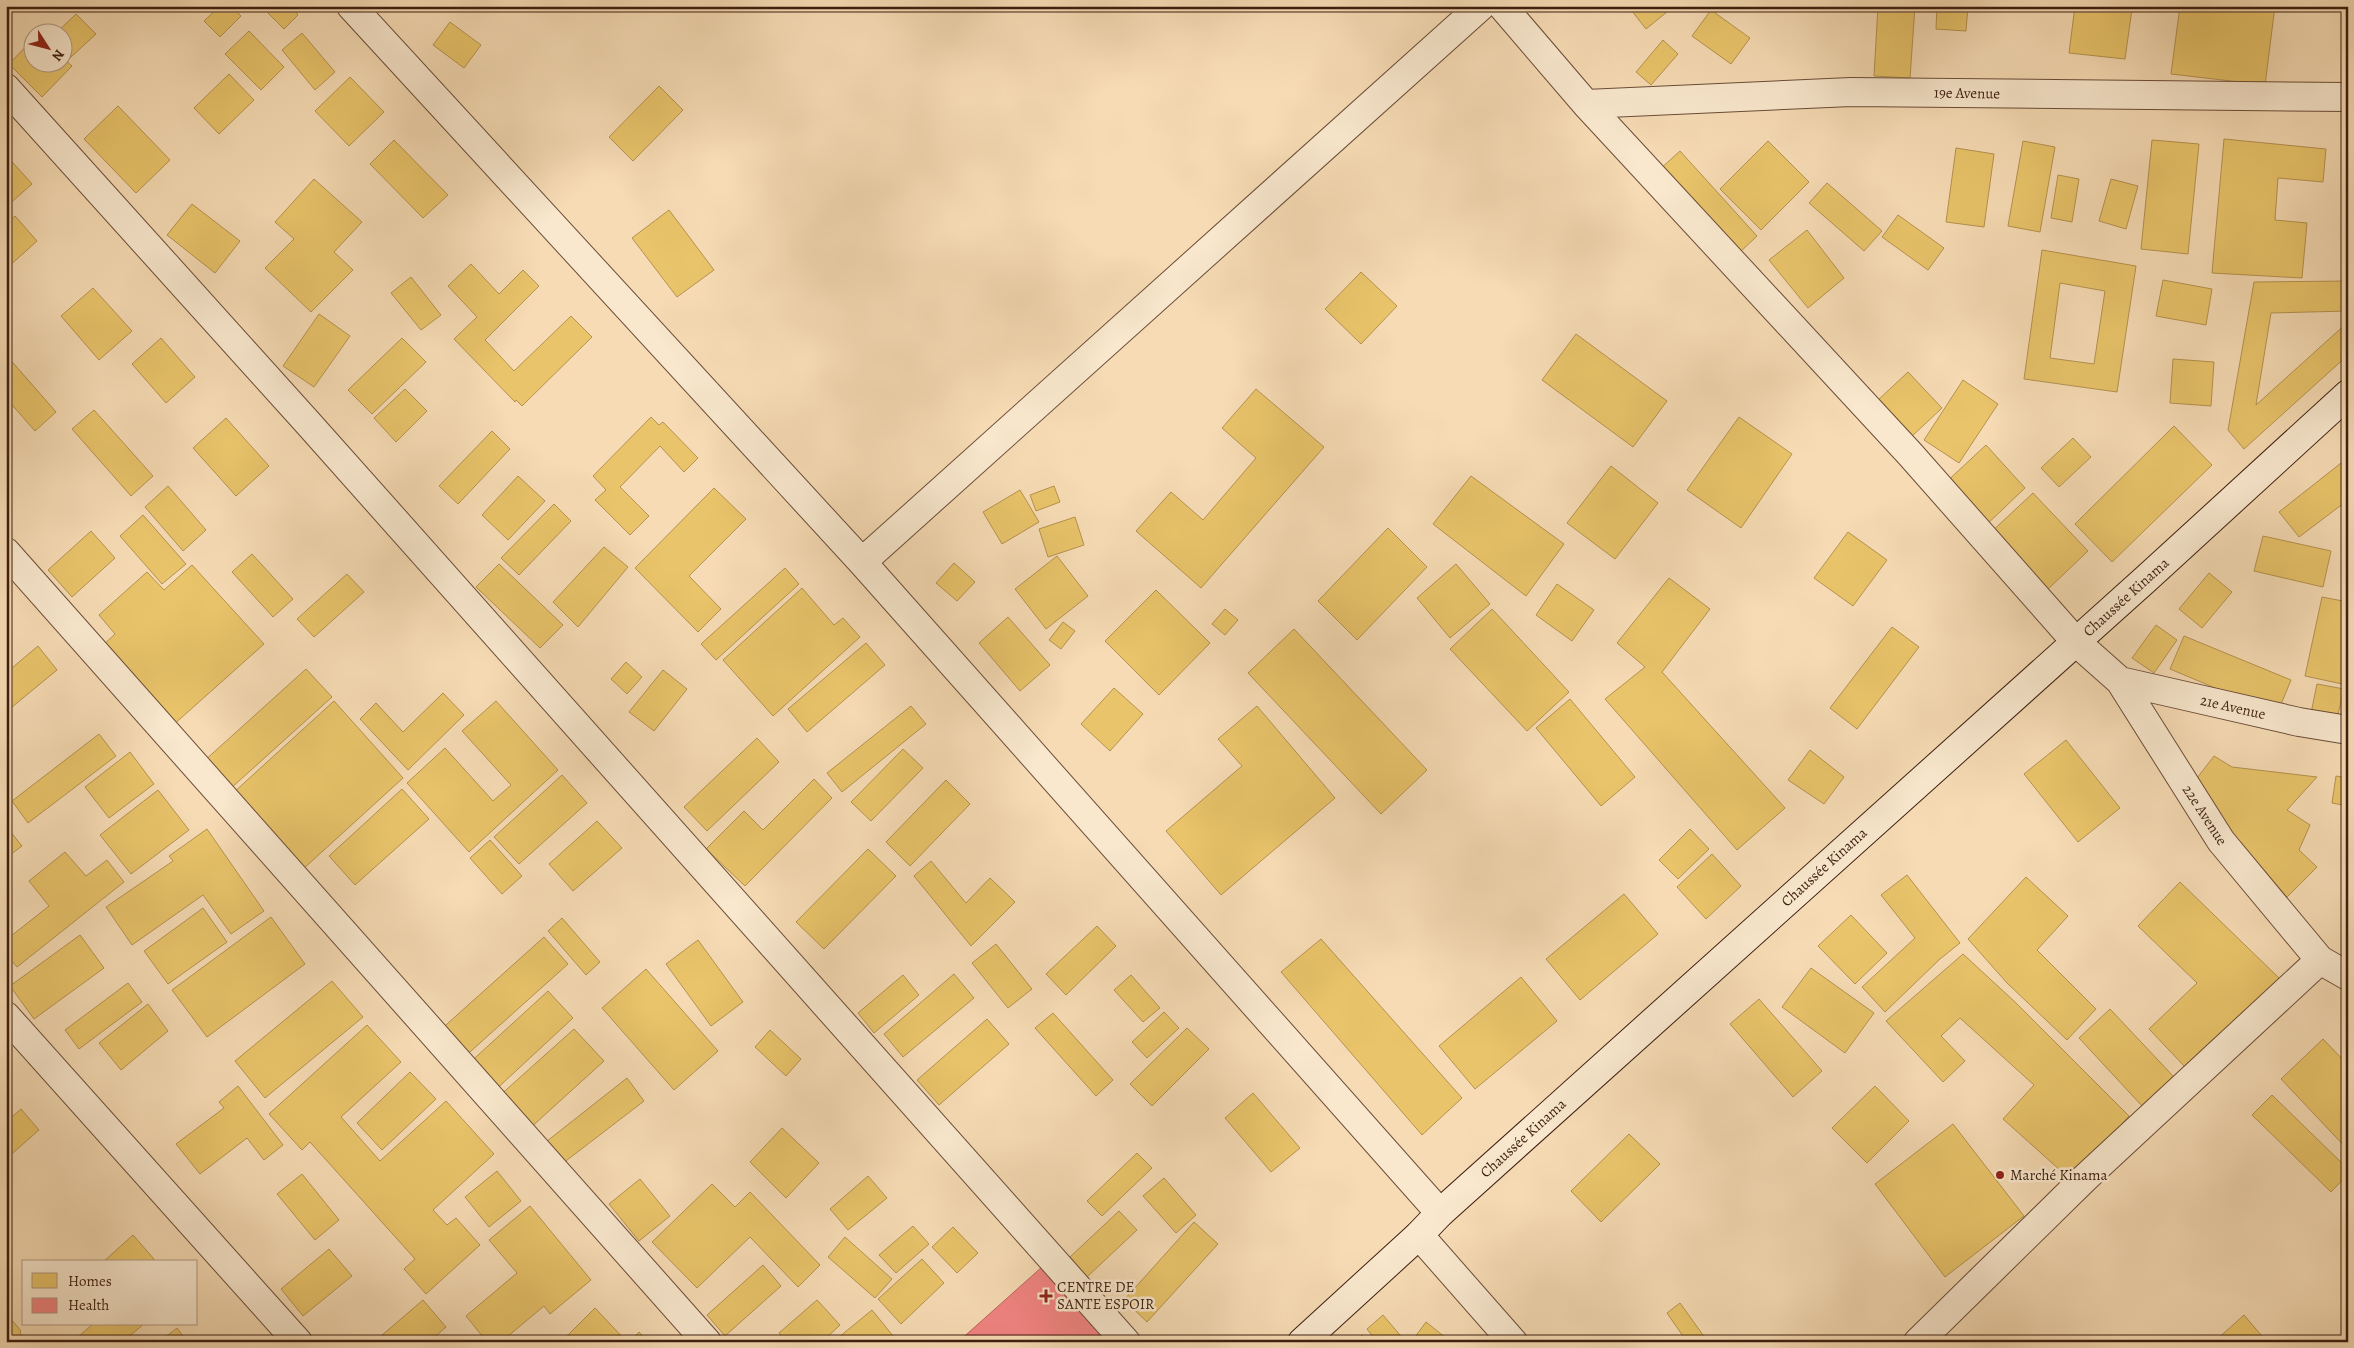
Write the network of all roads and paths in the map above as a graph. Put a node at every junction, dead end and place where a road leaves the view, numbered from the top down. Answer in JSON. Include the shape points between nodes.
{"nodes":[{"id":1,"x":351,"y":6,"type":"edge"},
{"id":2,"x":1481,"y":6,"type":"edge"},
{"id":3,"x":1502,"y":6,"type":"edge"},
{"id":4,"x":6,"y":88,"type":"edge"},
{"id":5,"x":2348,"y":97,"type":"edge"},
{"id":6,"x":1586,"y":104,"type":"junction"},
{"id":7,"x":2348,"y":394,"type":"edge"},
{"id":8,"x":6,"y":552,"type":"edge"},
{"id":9,"x":862,"y":562,"type":"junction"},
{"id":10,"x":2076,"y":642,"type":"junction"},
{"id":11,"x":2120,"y":681,"type":"junction"},
{"id":12,"x":2348,"y":730,"type":"edge"},
{"id":13,"x":2320,"y":960,"type":"junction"},
{"id":14,"x":2348,"y":976,"type":"edge"},
{"id":15,"x":6,"y":1016,"type":"edge"},
{"id":16,"x":1440,"y":1213,"type":"junction"},
{"id":17,"x":1419,"y":1235,"type":"junction"},
{"id":18,"x":298,"y":1342,"type":"edge"},
{"id":19,"x":707,"y":1342,"type":"edge"},
{"id":20,"x":1126,"y":1342,"type":"edge"},
{"id":21,"x":1302,"y":1342,"type":"edge"},
{"id":22,"x":1513,"y":1342,"type":"edge"},
{"id":23,"x":1918,"y":1342,"type":"edge"}],
"edges":[{"from":1,"to":9,"type":"street"},
{"from":2,"to":9,"type":"street"},
{"from":3,"to":6,"type":"street","name":"22e Avenue"},
{"from":4,"to":20,"type":"street"},
{"from":5,"to":6,"type":"street","name":"19e Avenue","via":[[1851,92]]},
{"from":6,"to":10,"type":"street","name":"22e Avenue","via":[[1910,454]]},
{"from":7,"to":10,"type":"street","name":"Chaussée Kinama"},
{"from":8,"to":19,"type":"street"},
{"from":9,"to":16,"type":"street"},
{"from":10,"to":11,"type":"street","name":"22e Avenue"},
{"from":10,"to":16,"type":"street","name":"Chaussée Kinama"},
{"from":11,"to":12,"type":"street","name":"21e Avenue"},
{"from":11,"to":13,"type":"street","name":"22e Avenue","via":[[2221,841]]},
{"from":13,"to":14,"type":"street","name":"22e Avenue"},
{"from":13,"to":23,"type":"street","via":[[2085,1178]]},
{"from":15,"to":18,"type":"street"},
{"from":16,"to":17,"type":"street","name":"Chaussée Kinama"},
{"from":17,"to":21,"type":"street","name":"Chaussée Kinama"},
{"from":17,"to":22,"type":"street"}]}
